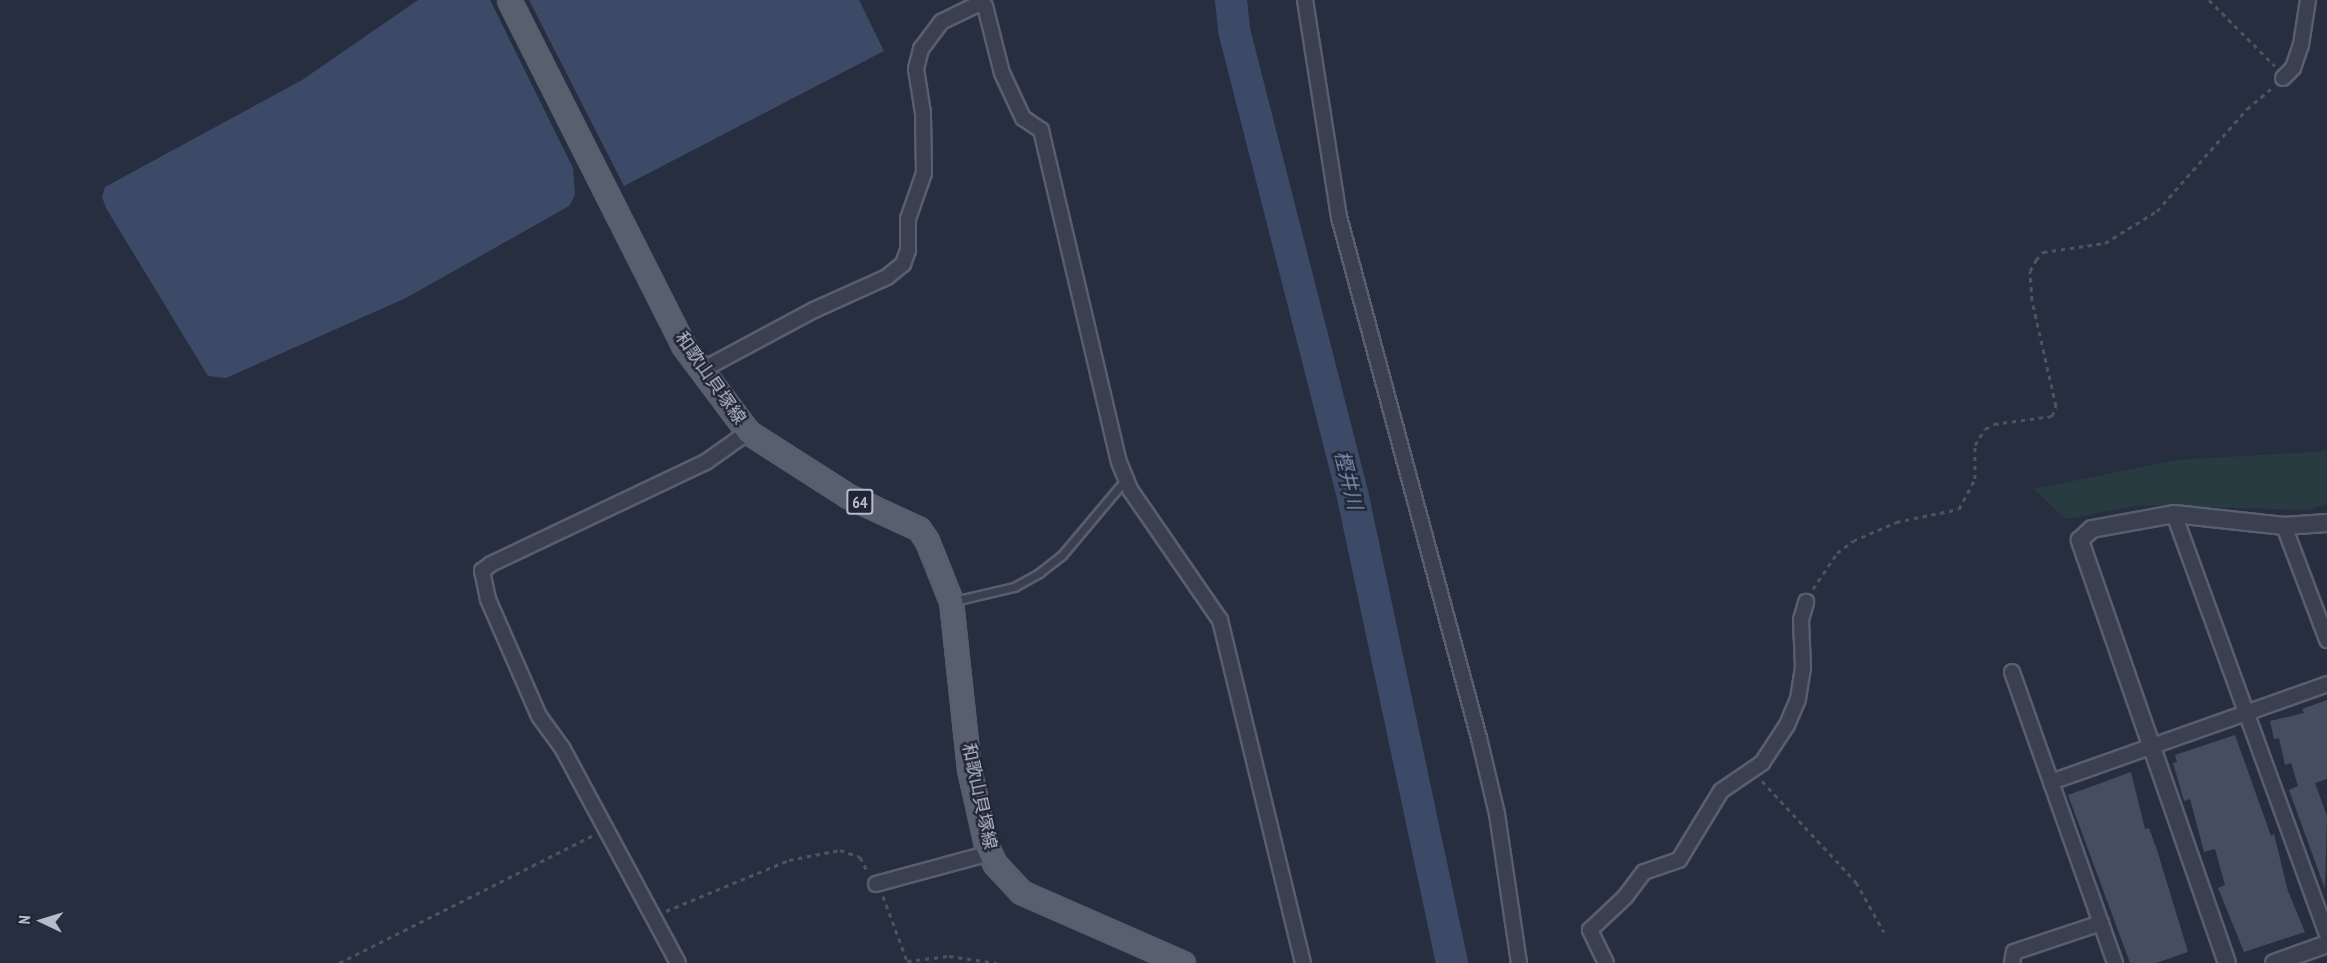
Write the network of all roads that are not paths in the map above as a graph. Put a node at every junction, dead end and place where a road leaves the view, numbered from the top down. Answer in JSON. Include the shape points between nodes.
{"nodes":[{"id":1,"x":509,"y":0,"type":"edge"},
{"id":2,"x":1305,"y":0,"type":"edge"},
{"id":3,"x":2308,"y":0,"type":"edge"},
{"id":4,"x":978,"y":2,"type":"edge"},
{"id":5,"x":2283,"y":78,"type":"road end"},
{"id":6,"x":702,"y":370,"type":"junction"},
{"id":7,"x":748,"y":432,"type":"junction"},
{"id":8,"x":1126,"y":479,"type":"junction"},
{"id":9,"x":2174,"y":514,"type":"junction"},
{"id":10,"x":2327,"y":523,"type":"edge"},
{"id":11,"x":2284,"y":526,"type":"junction"},
{"id":12,"x":951,"y":601,"type":"junction"},
{"id":13,"x":1806,"y":602,"type":"road end"},
{"id":14,"x":2327,"y":640,"type":"edge"},
{"id":15,"x":2012,"y":672,"type":"dead end"},
{"id":16,"x":2327,"y":684,"type":"edge"},
{"id":17,"x":2246,"y":713,"type":"junction"},
{"id":18,"x":2151,"y":748,"type":"junction"},
{"id":19,"x":2051,"y":782,"type":"junction"},
{"id":20,"x":990,"y":853,"type":"junction"},
{"id":21,"x":876,"y":884,"type":"road end"},
{"id":22,"x":2101,"y":923,"type":"junction"},
{"id":23,"x":2327,"y":934,"type":"edge"},
{"id":24,"x":2327,"y":944,"type":"edge"},
{"id":25,"x":678,"y":963,"type":"edge"},
{"id":26,"x":1183,"y":963,"type":"edge"},
{"id":27,"x":1303,"y":963,"type":"edge"},
{"id":28,"x":1519,"y":963,"type":"edge"},
{"id":29,"x":1606,"y":963,"type":"edge"},
{"id":30,"x":2012,"y":963,"type":"edge"},
{"id":31,"x":2115,"y":963,"type":"edge"},
{"id":32,"x":2227,"y":963,"type":"edge"},
{"id":33,"x":2274,"y":963,"type":"edge"}],
"edges":[{"from":1,"to":6,"type":"main road","name":"和歌山貝塚線","number":"64","via":[[678,334]]},
{"from":2,"to":28,"type":"street","via":[[1340,218],[1479,738],[1497,814]]},
{"from":3,"to":5,"type":"street","via":[[2301,45],[2293,68]]},
{"from":4,"to":6,"type":"street","via":[[941,22],[921,49],[916,69],[923,113],[924,173],[908,219],[908,250],[903,264],[887,277],[814,310]]},
{"from":4,"to":8,"type":"street","via":[[985,6],[1002,73],[1023,118],[1041,130],[1110,429]]},
{"from":6,"to":7,"type":"main road","name":"和歌山貝塚線","number":"64"},
{"from":7,"to":12,"type":"main road","name":"和歌山貝塚線","number":"64","via":[[848,496],[919,529],[941,569]]},
{"from":7,"to":25,"type":"street","via":[[706,462],[482,571],[488,598],[539,716],[563,748]]},
{"from":8,"to":12,"type":"lane","via":[[1062,555],[1039,573],[1014,586]]},
{"from":8,"to":27,"type":"street","via":[[1220,620]]},
{"from":9,"to":11,"type":"street"},
{"from":9,"to":17,"type":"street"},
{"from":9,"to":18,"type":"street","via":[[2091,530],[2080,540]]},
{"from":10,"to":11,"type":"street"},
{"from":11,"to":14,"type":"street"},
{"from":12,"to":20,"type":"main road","name":"和歌山貝塚線","number":"64","via":[[969,769]]},
{"from":13,"to":29,"type":"street","via":[[1801,620],[1803,668],[1798,699],[1787,725],[1762,763],[1721,791],[1679,860],[1644,872],[1625,897],[1590,930]]},
{"from":15,"to":19,"type":"street"},
{"from":16,"to":17,"type":"street"},
{"from":17,"to":18,"type":"street"},
{"from":17,"to":23,"type":"street"},
{"from":18,"to":19,"type":"street"},
{"from":18,"to":32,"type":"street"},
{"from":19,"to":22,"type":"street"},
{"from":20,"to":21,"type":"street"},
{"from":20,"to":26,"type":"main road","name":"和歌山貝塚線","number":"64","via":[[1008,882],[1021,892]]},
{"from":22,"to":30,"type":"street","via":[[2014,952]]},
{"from":22,"to":31,"type":"street"},
{"from":24,"to":33,"type":"street"}]}
